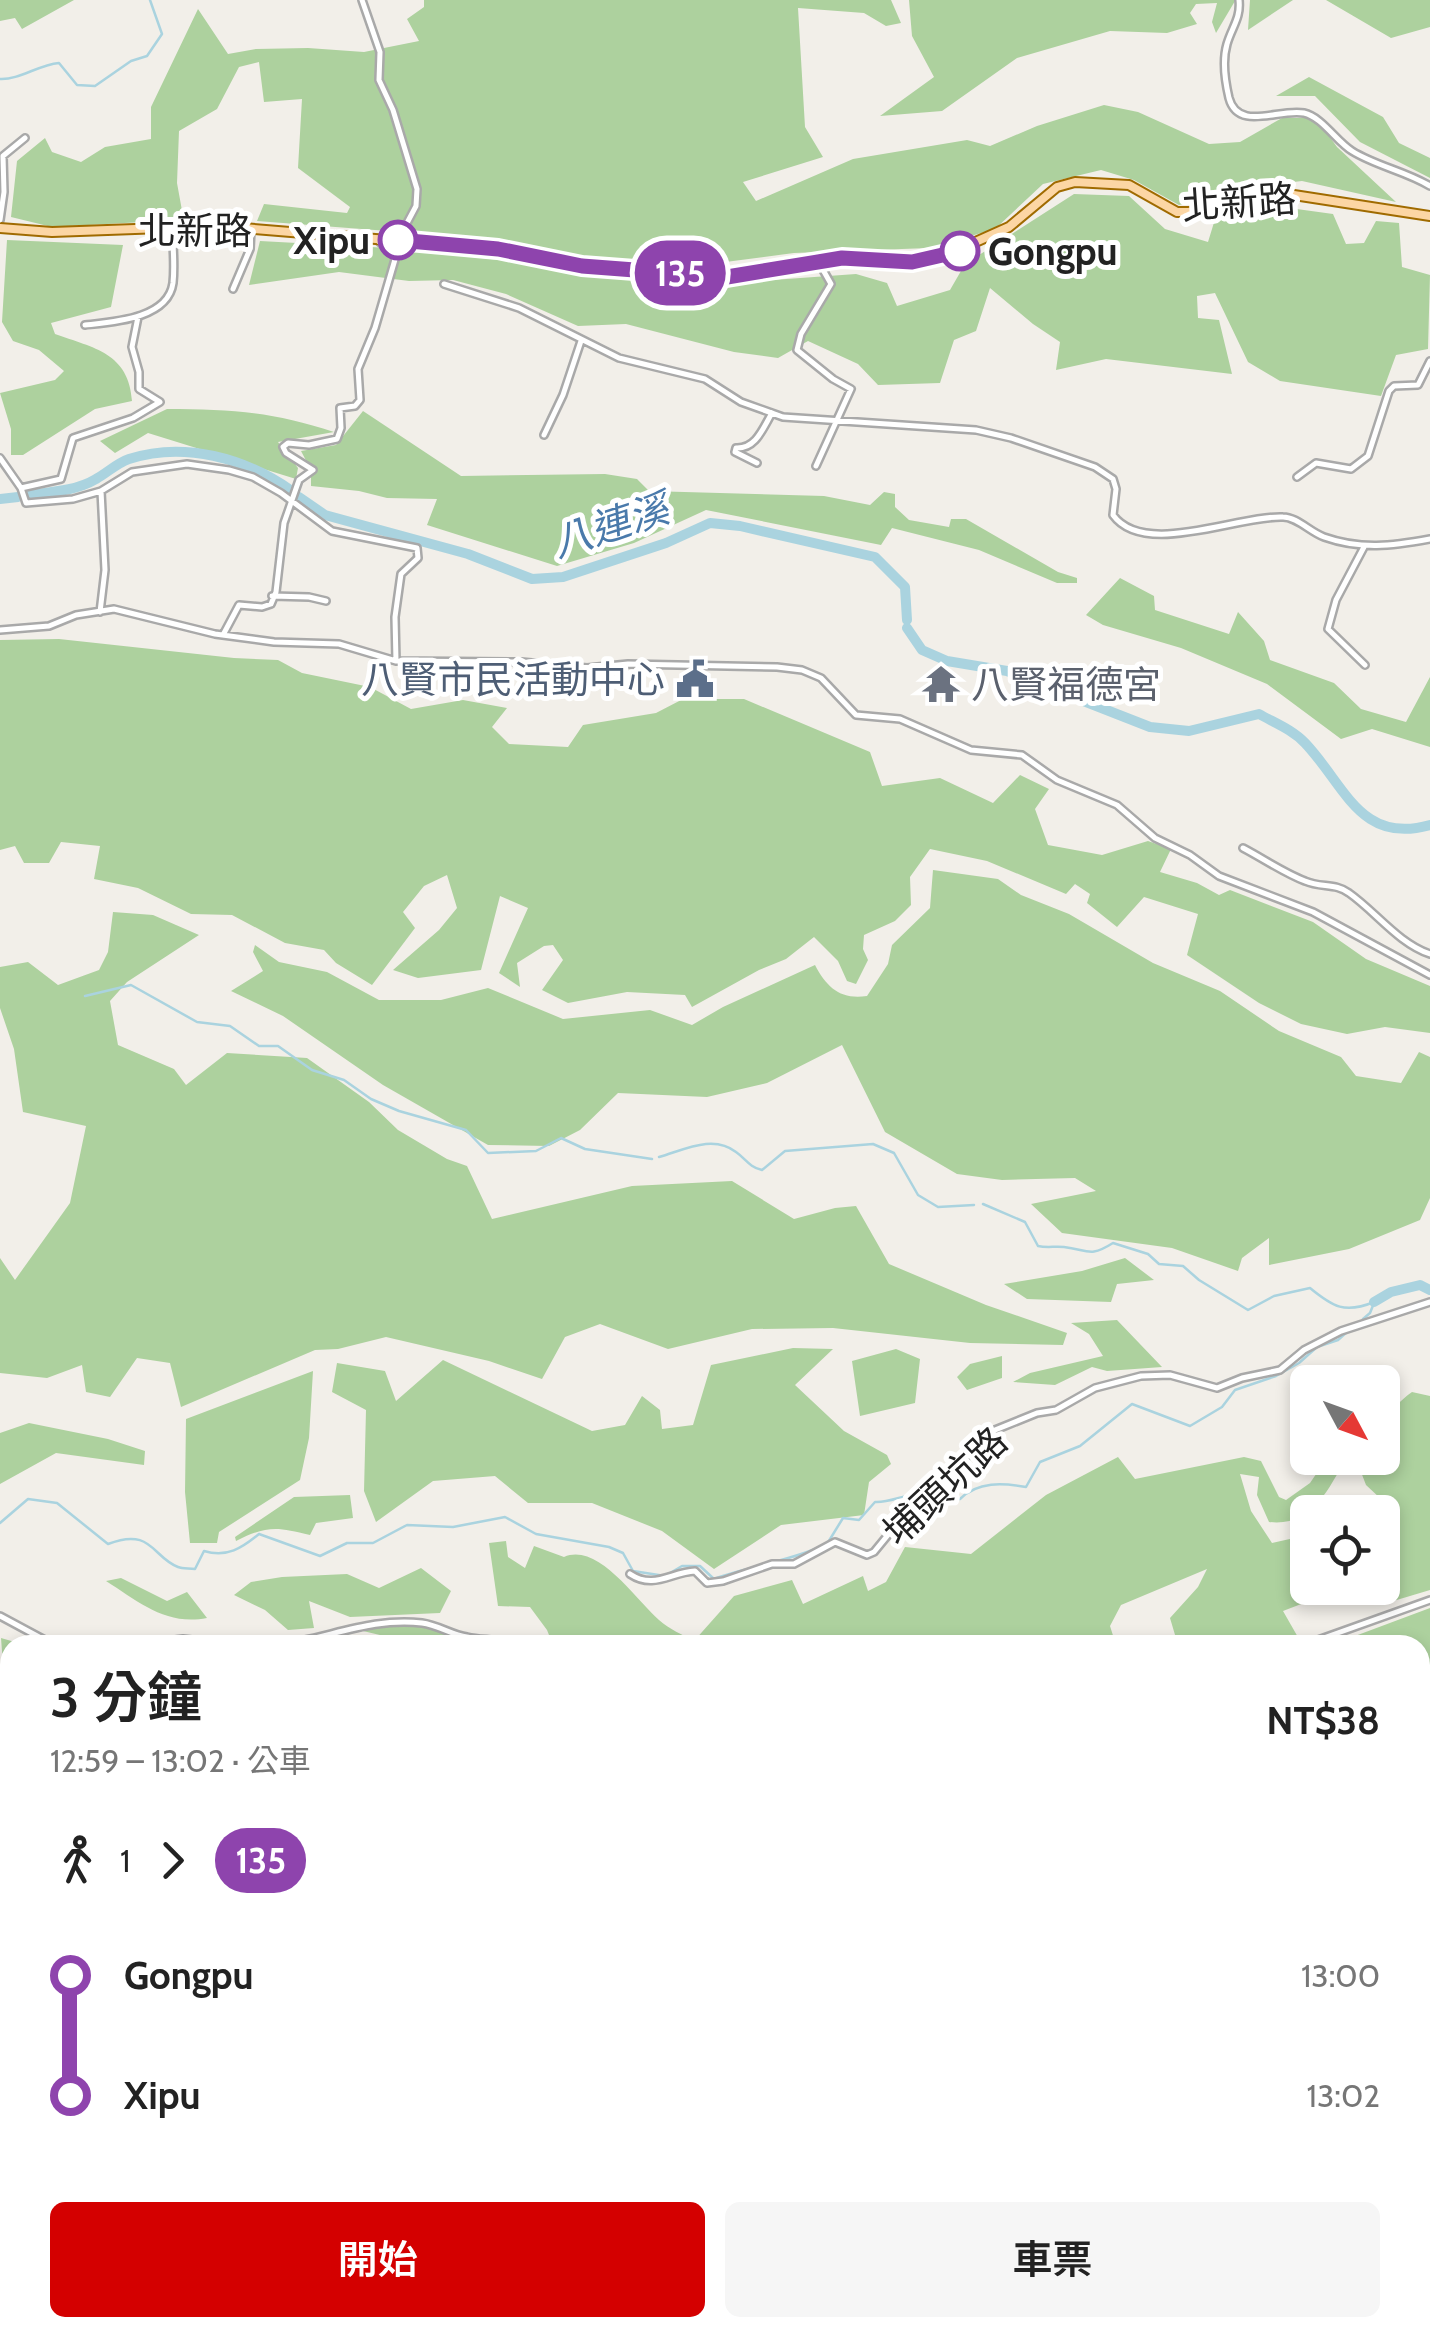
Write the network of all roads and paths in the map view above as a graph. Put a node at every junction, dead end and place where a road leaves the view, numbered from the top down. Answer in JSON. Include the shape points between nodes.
{"nodes":[{"id":1,"x":362,"y":0,"type":"edge"},
{"id":2,"x":1239,"y":0,"type":"edge"},
{"id":3,"x":25,"y":138,"type":"dead end"},
{"id":4,"x":1430,"y":186,"type":"edge"},
{"id":5,"x":1430,"y":216,"type":"edge"},
{"id":6,"x":0,"y":224,"type":"edge"},
{"id":7,"x":172,"y":227,"type":"junction"},
{"id":8,"x":251,"y":229,"type":"junction"},
{"id":9,"x":376,"y":238,"type":"junction"},
{"id":10,"x":398,"y":240,"type":"junction"},
{"id":11,"x":818,"y":261,"type":"junction"},
{"id":12,"x":444,"y":284,"type":"dead end"},
{"id":13,"x":233,"y":289,"type":"dead end"},
{"id":14,"x":138,"y":317,"type":"junction"},
{"id":15,"x":85,"y":326,"type":"dead end"},
{"id":16,"x":582,"y":340,"type":"junction"},
{"id":17,"x":1430,"y":361,"type":"edge"},
{"id":18,"x":772,"y":413,"type":"junction"},
{"id":19,"x":836,"y":418,"type":"junction"},
{"id":20,"x":544,"y":435,"type":"dead end"},
{"id":21,"x":0,"y":458,"type":"edge"},
{"id":22,"x":757,"y":463,"type":"dead end"},
{"id":23,"x":816,"y":466,"type":"dead end"},
{"id":24,"x":1297,"y":477,"type":"dead end"},
{"id":25,"x":20,"y":488,"type":"junction"},
{"id":26,"x":102,"y":491,"type":"junction"},
{"id":27,"x":294,"y":503,"type":"junction"},
{"id":28,"x":1430,"y":539,"type":"edge"},
{"id":29,"x":1364,"y":547,"type":"junction"},
{"id":30,"x":272,"y":596,"type":"junction"},
{"id":31,"x":326,"y":602,"type":"dead end"},
{"id":32,"x":100,"y":612,"type":"junction"},
{"id":33,"x":0,"y":630,"type":"edge"},
{"id":34,"x":223,"y":635,"type":"junction"},
{"id":35,"x":383,"y":659,"type":"junction"},
{"id":36,"x":396,"y":661,"type":"junction"},
{"id":37,"x":1365,"y":666,"type":"dead end"},
{"id":38,"x":384,"y":672,"type":"dead end"},
{"id":39,"x":1244,"y":848,"type":"dead end"},
{"id":40,"x":1430,"y":954,"type":"edge"},
{"id":41,"x":1430,"y":975,"type":"edge"},
{"id":42,"x":1430,"y":1302,"type":"edge"},
{"id":43,"x":630,"y":1574,"type":"dead end"},
{"id":44,"x":1430,"y":1600,"type":"edge"},
{"id":45,"x":0,"y":1616,"type":"edge"},
{"id":46,"x":35,"y":1635,"type":"edge"},
{"id":47,"x":324,"y":1635,"type":"edge"},
{"id":48,"x":459,"y":1635,"type":"edge"},
{"id":49,"x":1332,"y":1635,"type":"edge"}],
"edges":[{"from":1,"to":10,"type":"street","via":[[380,52],[379,80],[418,189]]},
{"from":2,"to":4,"type":"street","via":[[1224,65],[1235,111],[1258,117],[1308,114],[1351,150]]},
{"from":3,"to":6,"type":"street","via":[[2,156]]},
{"from":5,"to":11,"type":"main road","name":"北新路","via":[[1281,193],[1176,212],[1129,185],[1075,182],[1057,187],[1009,227],[942,257]]},
{"from":6,"to":7,"type":"main road","name":"北新路","via":[[52,232]]},
{"from":7,"to":8,"type":"main road","name":"北新路"},
{"from":7,"to":14,"type":"street","via":[[169,296]]},
{"from":8,"to":9,"type":"main road","name":"北新路"},
{"from":8,"to":13,"type":"street"},
{"from":9,"to":10,"type":"main road","name":"北新路"},
{"from":9,"to":27,"type":"street","via":[[396,256],[358,369],[360,400],[340,408],[336,440],[283,447],[313,470],[300,480]]},
{"from":10,"to":11,"type":"main road","name":"北新路","via":[[704,277],[750,276]]},
{"from":11,"to":19,"type":"street","via":[[830,284],[796,350],[852,389]]},
{"from":12,"to":16,"type":"street","via":[[519,308]]},
{"from":14,"to":15,"type":"street"},
{"from":14,"to":25,"type":"street","via":[[132,347],[139,389],[160,402],[73,438],[60,479]]},
{"from":16,"to":18,"type":"street","via":[[618,358],[705,379]]},
{"from":16,"to":20,"type":"street"},
{"from":17,"to":24,"type":"street","via":[[1418,385],[1389,391],[1365,460],[1351,469],[1316,463]]},
{"from":18,"to":19,"type":"street"},
{"from":18,"to":22,"type":"street","via":[[754,443],[736,448]]},
{"from":19,"to":23,"type":"street"},
{"from":19,"to":29,"type":"street","via":[[976,430],[1095,467],[1113,479],[1112,515],[1135,531],[1167,534],[1288,517],[1320,536]]},
{"from":21,"to":25,"type":"street"},
{"from":25,"to":26,"type":"street","via":[[26,503]]},
{"from":26,"to":27,"type":"street","via":[[132,472],[186,464],[253,477]]},
{"from":26,"to":32,"type":"street"},
{"from":27,"to":30,"type":"street"},
{"from":27,"to":36,"type":"street","via":[[327,528],[420,552],[401,574]]},
{"from":28,"to":29,"type":"street"},
{"from":29,"to":37,"type":"street","via":[[1328,628]]},
{"from":30,"to":31,"type":"street"},
{"from":30,"to":34,"type":"street","via":[[262,607],[238,605]]},
{"from":32,"to":33,"type":"street"},
{"from":32,"to":34,"type":"street","via":[[126,611]]},
{"from":34,"to":35,"type":"street","via":[[340,644]]},
{"from":35,"to":36,"type":"street"},
{"from":35,"to":38,"type":"street"},
{"from":36,"to":41,"type":"street","via":[[802,670],[821,678],[856,715],[900,719],[971,750],[1022,755],[1057,780],[1117,805],[1155,838],[1219,876],[1312,912]]},
{"from":39,"to":40,"type":"street","via":[[1299,879],[1350,894]]},
{"from":42,"to":43,"type":"street","name":"埔頭坑路","via":[[1341,1331],[1280,1370],[1217,1388],[1170,1375],[1141,1376],[996,1430],[867,1555],[835,1542],[794,1564],[772,1564],[724,1581],[707,1583],[695,1570],[666,1581]]},
{"from":44,"to":49,"type":"street"},
{"from":45,"to":46,"type":"street"},
{"from":47,"to":48,"type":"street","via":[[386,1623],[424,1623]]}]}
